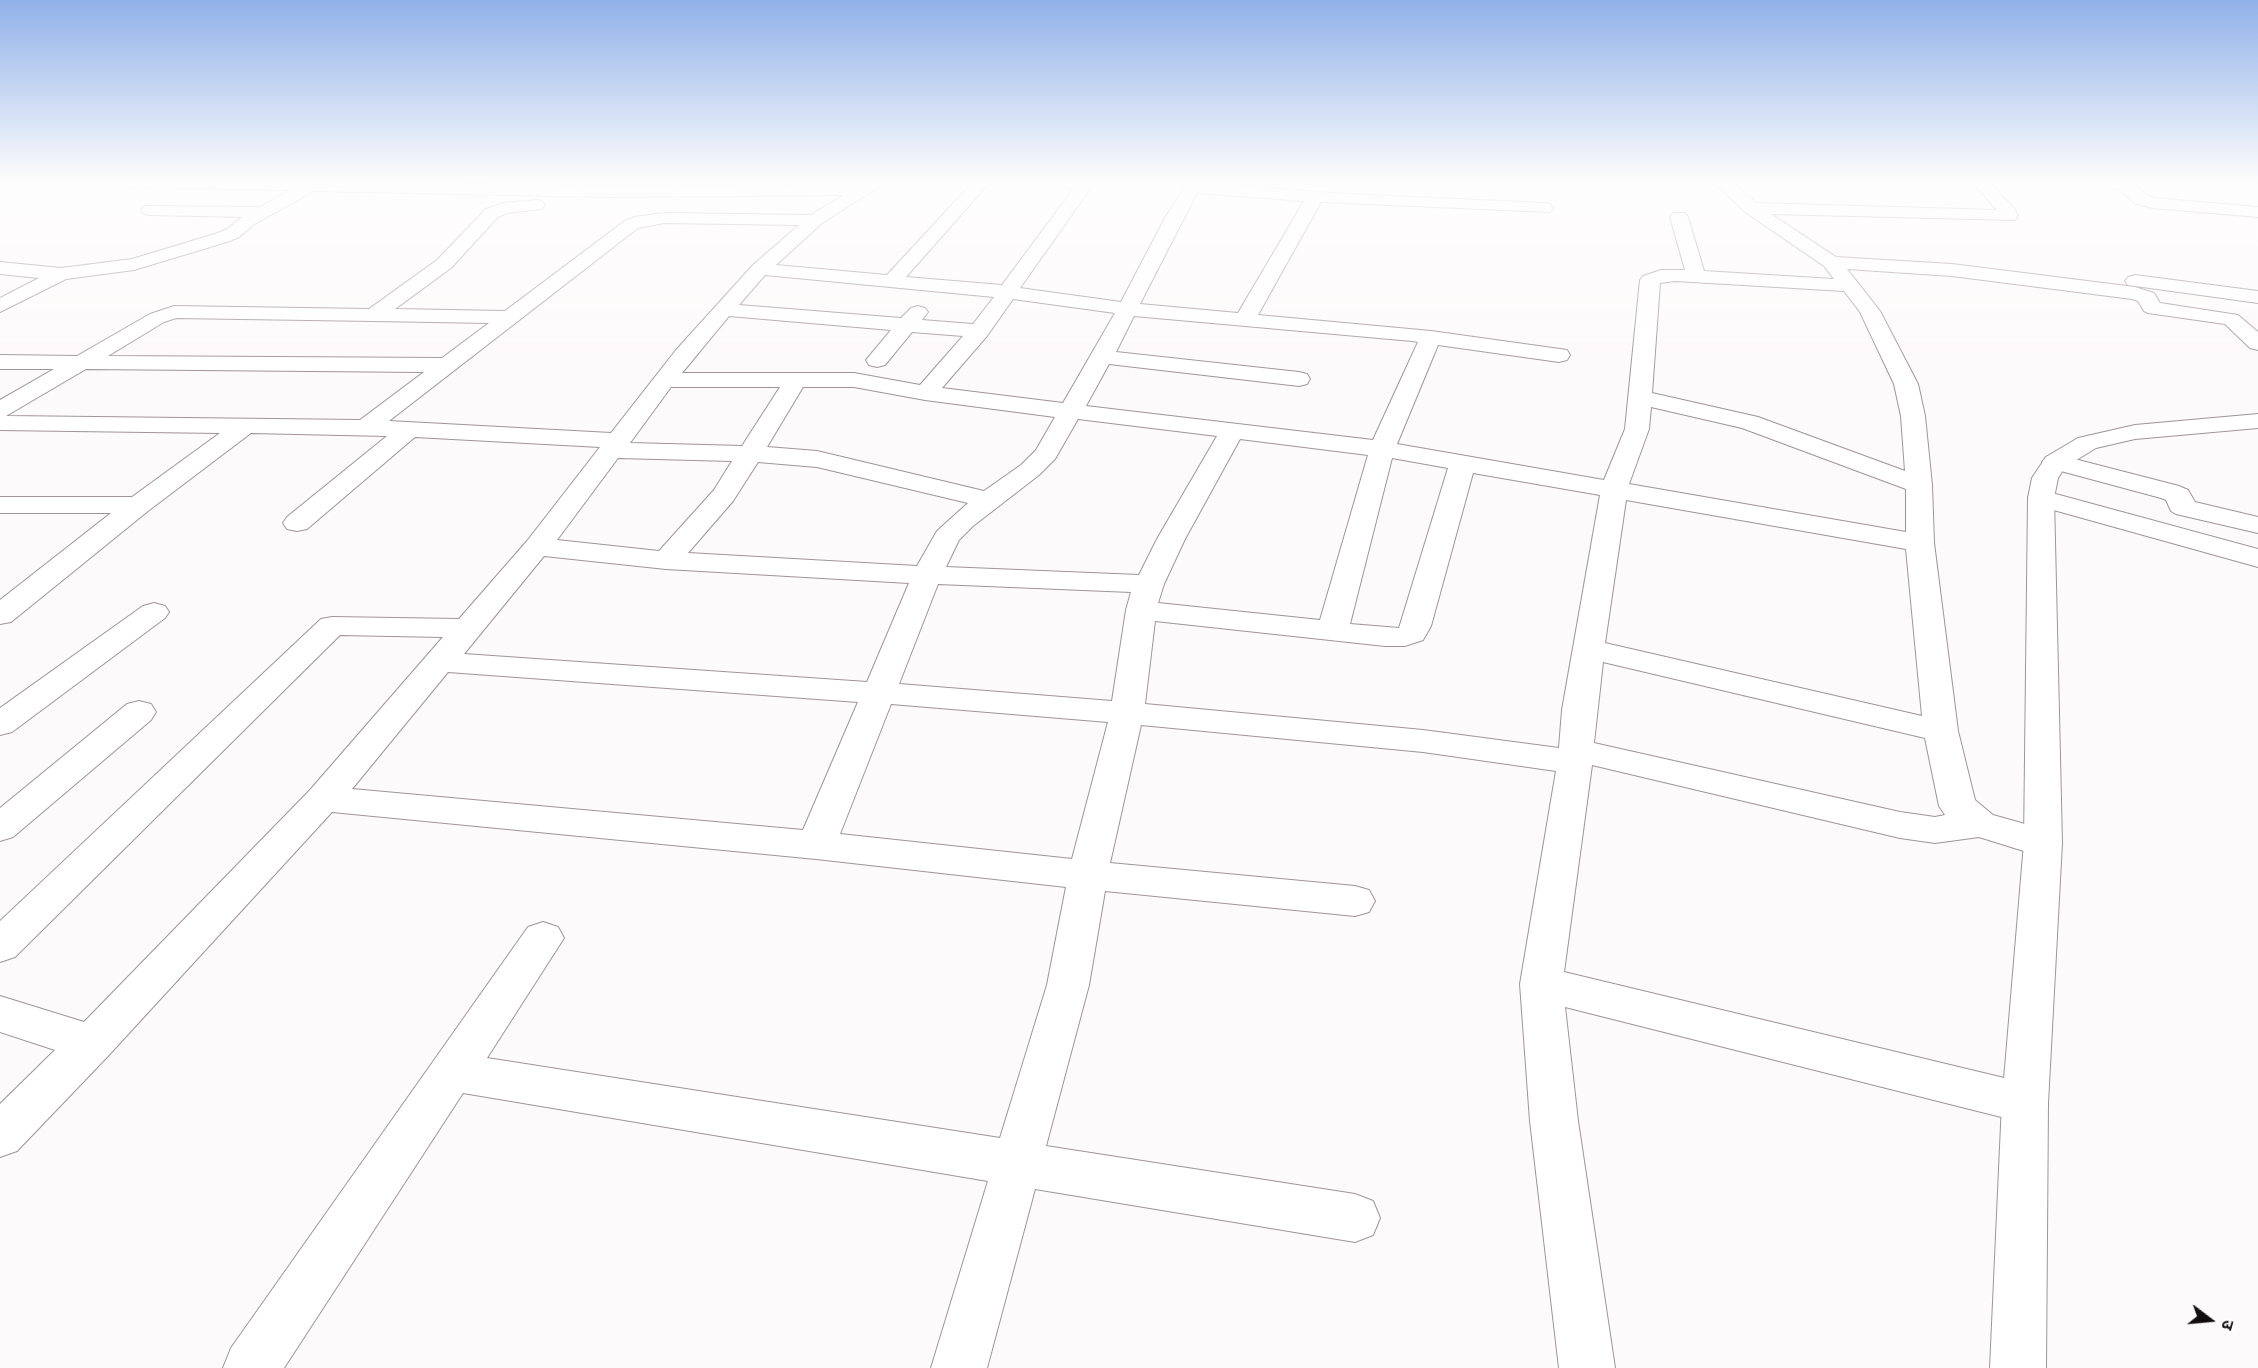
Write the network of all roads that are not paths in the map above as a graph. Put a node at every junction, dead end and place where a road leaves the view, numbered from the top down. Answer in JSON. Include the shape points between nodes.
{"nodes":[{"id":1,"x":197,"y":246,"type":"edge"},
{"id":2,"x":461,"y":246,"type":"edge"},
{"id":3,"x":604,"y":246,"type":"edge"},
{"id":4,"x":786,"y":246,"type":"edge"},
{"id":5,"x":923,"y":246,"type":"edge"},
{"id":6,"x":1041,"y":246,"type":"edge"},
{"id":7,"x":1160,"y":246,"type":"edge"},
{"id":8,"x":1287,"y":246,"type":"edge"},
{"id":9,"x":1687,"y":246,"type":"edge"},
{"id":10,"x":1803,"y":246,"type":"edge"},
{"id":11,"x":0,"y":268,"type":"edge"},
{"id":12,"x":760,"y":269,"type":"junction"},
{"id":13,"x":61,"y":274,"type":"junction"},
{"id":14,"x":1842,"y":274,"type":"junction"},
{"id":15,"x":1696,"y":276,"type":"junction"},
{"id":16,"x":893,"y":280,"type":"junction"},
{"id":17,"x":2135,"y":281,"type":"dead end"},
{"id":18,"x":940,"y":285,"type":"junction"},
{"id":19,"x":1008,"y":292,"type":"junction"},
{"id":20,"x":2258,"y":297,"type":"edge"},
{"id":21,"x":3,"y":303,"type":"edge"},
{"id":22,"x":1128,"y":309,"type":"junction"},
{"id":23,"x":726,"y":310,"type":"junction"},
{"id":24,"x":374,"y":315,"type":"junction"},
{"id":25,"x":512,"y":317,"type":"junction"},
{"id":26,"x":1245,"y":319,"type":"junction"},
{"id":27,"x":907,"y":326,"type":"junction"},
{"id":28,"x":979,"y":331,"type":"junction"},
{"id":29,"x":1431,"y":337,"type":"junction"},
{"id":30,"x":2258,"y":343,"type":"edge"},
{"id":31,"x":1559,"y":354,"type":"dead end"},
{"id":32,"x":1102,"y":357,"type":"junction"},
{"id":33,"x":877,"y":360,"type":"dead end"},
{"id":34,"x":0,"y":362,"type":"edge"},
{"id":35,"x":81,"y":363,"type":"junction"},
{"id":36,"x":448,"y":365,"type":"junction"},
{"id":37,"x":1299,"y":379,"type":"dead end"},
{"id":38,"x":665,"y":380,"type":"junction"},
{"id":39,"x":795,"y":381,"type":"junction"},
{"id":40,"x":925,"y":393,"type":"junction"},
{"id":41,"x":1639,"y":398,"type":"junction"},
{"id":42,"x":0,"y":410,"type":"edge"},
{"id":43,"x":1071,"y":410,"type":"junction"},
{"id":44,"x":2258,"y":421,"type":"edge"},
{"id":45,"x":0,"y":423,"type":"edge"},
{"id":46,"x":248,"y":424,"type":"junction"},
{"id":47,"x":366,"y":427,"type":"junction"},
{"id":48,"x":410,"y":429,"type":"junction"},
{"id":49,"x":1233,"y":430,"type":"junction"},
{"id":50,"x":616,"y":445,"type":"junction"},
{"id":51,"x":1382,"y":449,"type":"junction"},
{"id":52,"x":749,"y":454,"type":"junction"},
{"id":53,"x":1463,"y":462,"type":"junction"},
{"id":54,"x":2055,"y":462,"type":"junction"},
{"id":55,"x":1919,"y":485,"type":"junction"},
{"id":56,"x":1614,"y":489,"type":"junction"},
{"id":57,"x":2041,"y":498,"type":"junction"},
{"id":58,"x":991,"y":501,"type":"junction"},
{"id":59,"x":0,"y":505,"type":"edge"},
{"id":60,"x":138,"y":505,"type":"junction"},
{"id":61,"x":297,"y":523,"type":"dead end"},
{"id":62,"x":2258,"y":525,"type":"edge"},
{"id":63,"x":1920,"y":543,"type":"junction"},
{"id":64,"x":537,"y":547,"type":"junction"},
{"id":65,"x":2258,"y":558,"type":"edge"},
{"id":66,"x":666,"y":560,"type":"junction"},
{"id":67,"x":927,"y":575,"type":"junction"},
{"id":68,"x":0,"y":589,"type":"edge"},
{"id":69,"x":29,"y":593,"type":"junction"},
{"id":70,"x":1145,"y":597,"type":"junction"},
{"id":71,"x":154,"y":612,"type":"dead end"},
{"id":72,"x":0,"y":615,"type":"edge"},
{"id":73,"x":470,"y":628,"type":"junction"},
{"id":74,"x":1333,"y":629,"type":"junction"},
{"id":75,"x":1589,"y":649,"type":"junction"},
{"id":76,"x":442,"y":662,"type":"junction"},
{"id":77,"x":880,"y":693,"type":"junction"},
{"id":78,"x":139,"y":712,"type":"dead end"},
{"id":79,"x":1127,"y":713,"type":"junction"},
{"id":80,"x":0,"y":724,"type":"edge"},
{"id":81,"x":1941,"y":731,"type":"junction"},
{"id":82,"x":1576,"y":756,"type":"junction"},
{"id":83,"x":323,"y":799,"type":"junction"},
{"id":84,"x":1980,"y":824,"type":"junction"},
{"id":85,"x":0,"y":828,"type":"edge"},
{"id":86,"x":2043,"y":843,"type":"junction"},
{"id":87,"x":816,"y":845,"type":"junction"},
{"id":88,"x":1088,"y":875,"type":"junction"},
{"id":89,"x":1355,"y":901,"type":"dead end"},
{"id":90,"x":543,"y":938,"type":"dead end"},
{"id":91,"x":0,"y":945,"type":"edge"},
{"id":92,"x":1541,"y":984,"type":"junction"},
{"id":93,"x":0,"y":1014,"type":"edge"},
{"id":94,"x":92,"y":1043,"type":"junction"},
{"id":95,"x":452,"y":1072,"type":"junction"},
{"id":96,"x":2025,"y":1103,"type":"junction"},
{"id":97,"x":0,"y":1136,"type":"edge"},
{"id":98,"x":1017,"y":1164,"type":"junction"},
{"id":99,"x":1355,"y":1218,"type":"dead end"},
{"id":100,"x":251,"y":1368,"type":"edge"},
{"id":101,"x":959,"y":1368,"type":"edge"},
{"id":102,"x":1587,"y":1368,"type":"edge"},
{"id":103,"x":2018,"y":1368,"type":"edge"}],
"edges":[{"from":1,"to":13,"type":"street","via":[[127,266]]},
{"from":2,"to":24,"type":"street","via":[[444,264]]},
{"from":3,"to":25,"type":"street"},
{"from":4,"to":12,"type":"street"},
{"from":5,"to":16,"type":"street"},
{"from":6,"to":19,"type":"street"},
{"from":7,"to":22,"type":"street"},
{"from":8,"to":26,"type":"street"},
{"from":9,"to":15,"type":"street"},
{"from":10,"to":14,"type":"street"},
{"from":11,"to":13,"type":"street"},
{"from":12,"to":16,"type":"street"},
{"from":12,"to":23,"type":"street"},
{"from":13,"to":21,"type":"street"},
{"from":14,"to":15,"type":"street"},
{"from":14,"to":30,"type":"street","via":[[1952,270],[2135,293],[2146,297],[2155,309],[2230,319]]},
{"from":14,"to":55,"type":"street","via":[[1870,311],[1906,384]]},
{"from":15,"to":41,"type":"street","via":[[1661,276],[1650,280]]},
{"from":16,"to":18,"type":"street"},
{"from":17,"to":20,"type":"street"},
{"from":18,"to":19,"type":"street"},
{"from":18,"to":27,"type":"street"},
{"from":19,"to":22,"type":"street"},
{"from":19,"to":28,"type":"street"},
{"from":22,"to":26,"type":"street"},
{"from":22,"to":32,"type":"street"},
{"from":23,"to":27,"type":"street"},
{"from":23,"to":38,"type":"street"},
{"from":24,"to":25,"type":"street"},
{"from":24,"to":35,"type":"street","via":[[174,312]]},
{"from":25,"to":36,"type":"street"},
{"from":26,"to":29,"type":"street"},
{"from":27,"to":28,"type":"street"},
{"from":27,"to":33,"type":"street"},
{"from":28,"to":40,"type":"street"},
{"from":29,"to":31,"type":"street"},
{"from":29,"to":51,"type":"street"},
{"from":32,"to":37,"type":"street"},
{"from":32,"to":43,"type":"street"},
{"from":34,"to":35,"type":"street"},
{"from":35,"to":36,"type":"street"},
{"from":35,"to":42,"type":"street"},
{"from":36,"to":47,"type":"street"},
{"from":38,"to":39,"type":"street"},
{"from":38,"to":50,"type":"street"},
{"from":39,"to":40,"type":"street","via":[[867,381]]},
{"from":39,"to":52,"type":"street"},
{"from":40,"to":43,"type":"street"},
{"from":41,"to":55,"type":"street","via":[[1749,422]]},
{"from":41,"to":56,"type":"street","via":[[1635,434]]},
{"from":43,"to":49,"type":"street"},
{"from":43,"to":58,"type":"street","via":[[1038,463]]},
{"from":44,"to":54,"type":"street","via":[[2109,437],[2087,443]]},
{"from":45,"to":46,"type":"street"},
{"from":46,"to":47,"type":"street"},
{"from":46,"to":60,"type":"street"},
{"from":47,"to":48,"type":"street"},
{"from":48,"to":50,"type":"street"},
{"from":48,"to":61,"type":"street"},
{"from":49,"to":51,"type":"street"},
{"from":49,"to":70,"type":"street","via":[[1171,538]]},
{"from":50,"to":52,"type":"street"},
{"from":50,"to":64,"type":"street"},
{"from":51,"to":53,"type":"street"},
{"from":51,"to":74,"type":"street"},
{"from":52,"to":58,"type":"street","via":[[817,459]]},
{"from":52,"to":66,"type":"street","via":[[724,495]]},
{"from":53,"to":56,"type":"street"},
{"from":53,"to":74,"type":"street","via":[[1412,633],[1397,638]]},
{"from":54,"to":57,"type":"street","via":[[2045,478]]},
{"from":54,"to":62,"type":"street","via":[[2170,492],[2180,496],[2181,505],[2186,508]]},
{"from":55,"to":63,"type":"street"},
{"from":56,"to":63,"type":"street"},
{"from":56,"to":75,"type":"street"},
{"from":57,"to":65,"type":"street"},
{"from":57,"to":86,"type":"street"},
{"from":58,"to":67,"type":"street","via":[[953,529]]},
{"from":59,"to":60,"type":"street"},
{"from":60,"to":69,"type":"street"},
{"from":63,"to":81,"type":"street"},
{"from":64,"to":66,"type":"street"},
{"from":64,"to":73,"type":"street"},
{"from":66,"to":67,"type":"street"},
{"from":67,"to":70,"type":"street"},
{"from":67,"to":77,"type":"street"},
{"from":68,"to":69,"type":"street"},
{"from":69,"to":72,"type":"street"},
{"from":70,"to":74,"type":"street"},
{"from":70,"to":79,"type":"street"},
{"from":71,"to":80,"type":"street"},
{"from":73,"to":76,"type":"street"},
{"from":73,"to":91,"type":"street","via":[[332,626]]},
{"from":75,"to":81,"type":"street"},
{"from":75,"to":82,"type":"street"},
{"from":76,"to":77,"type":"street"},
{"from":76,"to":83,"type":"street"},
{"from":77,"to":79,"type":"street"},
{"from":77,"to":87,"type":"street"},
{"from":78,"to":85,"type":"street"},
{"from":79,"to":82,"type":"street"},
{"from":79,"to":88,"type":"street"},
{"from":81,"to":84,"type":"street","via":[[1958,806]]},
{"from":82,"to":84,"type":"street","via":[[1900,825],[1935,830]]},
{"from":82,"to":92,"type":"street"},
{"from":83,"to":87,"type":"street"},
{"from":83,"to":94,"type":"street"},
{"from":84,"to":86,"type":"street"},
{"from":86,"to":96,"type":"street"},
{"from":87,"to":88,"type":"street"},
{"from":88,"to":89,"type":"street"},
{"from":88,"to":98,"type":"street","via":[[1068,985]]},
{"from":90,"to":95,"type":"street"},
{"from":92,"to":96,"type":"street"},
{"from":92,"to":102,"type":"street","via":[[1554,1121]]},
{"from":93,"to":94,"type":"street"},
{"from":94,"to":97,"type":"street"},
{"from":95,"to":98,"type":"street"},
{"from":95,"to":100,"type":"street"},
{"from":96,"to":103,"type":"street"},
{"from":98,"to":99,"type":"street"},
{"from":98,"to":101,"type":"street"}]}
